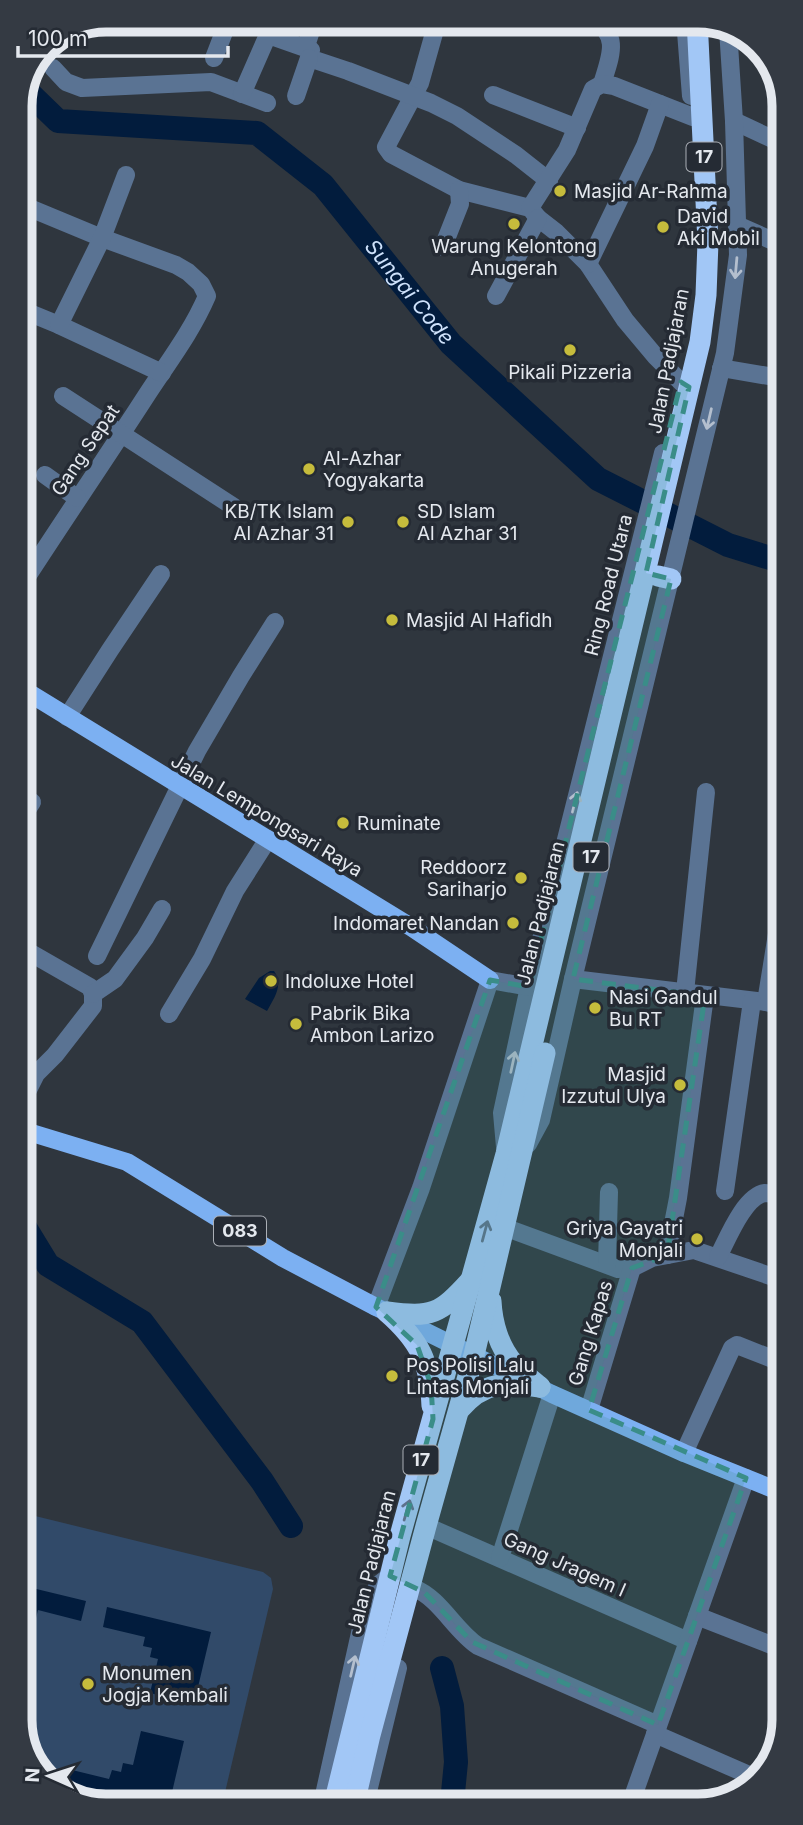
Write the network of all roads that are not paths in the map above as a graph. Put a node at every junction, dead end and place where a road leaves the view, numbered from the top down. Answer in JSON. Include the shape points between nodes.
{"nodes":[{"id":1,"x":224,"y":32,"type":"edge"},
{"id":2,"x":311,"y":32,"type":"edge"},
{"id":3,"x":434,"y":32,"type":"edge"},
{"id":4,"x":609,"y":32,"type":"edge"},
{"id":5,"x":686,"y":32,"type":"edge"},
{"id":6,"x":698,"y":32,"type":"edge"},
{"id":7,"x":711,"y":33,"type":"edge"},
{"id":8,"x":729,"y":38,"type":"edge"},
{"id":9,"x":308,"y":40,"type":"dead end"},
{"id":10,"x":214,"y":58,"type":"dead end"},
{"id":11,"x":309,"y":58,"type":"junction"},
{"id":12,"x":53,"y":68,"type":"dead end"},
{"id":13,"x":603,"y":84,"type":"junction"},
{"id":14,"x":242,"y":94,"type":"junction"},
{"id":15,"x":493,"y":95,"type":"dead end"},
{"id":16,"x":296,"y":96,"type":"dead end"},
{"id":17,"x":414,"y":96,"type":"junction"},
{"id":18,"x":267,"y":103,"type":"dead end"},
{"id":19,"x":660,"y":104,"type":"junction"},
{"id":20,"x":693,"y":117,"type":"junction"},
{"id":21,"x":734,"y":121,"type":"junction"},
{"id":22,"x":577,"y":128,"type":"junction"},
{"id":23,"x":772,"y":139,"type":"edge"},
{"id":24,"x":126,"y":175,"type":"dead end"},
{"id":25,"x":549,"y":181,"type":"junction"},
{"id":26,"x":459,"y":190,"type":"junction"},
{"id":27,"x":32,"y":209,"type":"edge"},
{"id":28,"x":534,"y":213,"type":"junction"},
{"id":29,"x":737,"y":225,"type":"junction"},
{"id":30,"x":102,"y":238,"type":"junction"},
{"id":31,"x":772,"y":241,"type":"edge"},
{"id":32,"x":443,"y":247,"type":"dead end"},
{"id":33,"x":588,"y":264,"type":"junction"},
{"id":34,"x":496,"y":296,"type":"dead end"},
{"id":35,"x":32,"y":314,"type":"edge"},
{"id":36,"x":59,"y":325,"type":"junction"},
{"id":37,"x":722,"y":368,"type":"junction"},
{"id":38,"x":162,"y":373,"type":"junction"},
{"id":39,"x":772,"y":377,"type":"edge"},
{"id":40,"x":685,"y":384,"type":"junction"},
{"id":41,"x":64,"y":396,"type":"dead end"},
{"id":42,"x":121,"y":434,"type":"junction"},
{"id":43,"x":45,"y":475,"type":"dead end"},
{"id":44,"x":77,"y":498,"type":"junction"},
{"id":45,"x":670,"y":499,"type":"junction"},
{"id":46,"x":234,"y":507,"type":"dead end"},
{"id":47,"x":659,"y":563,"type":"junction"},
{"id":48,"x":32,"y":569,"type":"edge"},
{"id":49,"x":161,"y":574,"type":"dead end"},
{"id":50,"x":275,"y":622,"type":"dead end"},
{"id":51,"x":32,"y":695,"type":"edge"},
{"id":52,"x":67,"y":717,"type":"junction"},
{"id":53,"x":180,"y":787,"type":"junction"},
{"id":54,"x":706,"y":792,"type":"dead end"},
{"id":55,"x":268,"y":839,"type":"junction"},
{"id":56,"x":162,"y":909,"type":"dead end"},
{"id":57,"x":32,"y":954,"type":"edge"},
{"id":58,"x":97,"y":956,"type":"dead end"},
{"id":59,"x":772,"y":968,"type":"edge"},
{"id":60,"x":573,"y":979,"type":"junction"},
{"id":61,"x":489,"y":980,"type":"junction"},
{"id":62,"x":529,"y":987,"type":"junction"},
{"id":63,"x":685,"y":992,"type":"junction"},
{"id":64,"x":93,"y":993,"type":"junction"},
{"id":65,"x":705,"y":996,"type":"junction"},
{"id":66,"x":767,"y":1001,"type":"edge"},
{"id":67,"x":169,"y":1014,"type":"dead end"},
{"id":68,"x":32,"y":1082,"type":"edge"},
{"id":69,"x":32,"y":1133,"type":"edge"},
{"id":70,"x":513,"y":1156,"type":"junction"},
{"id":71,"x":725,"y":1191,"type":"dead end"},
{"id":72,"x":609,"y":1192,"type":"dead end"},
{"id":73,"x":772,"y":1194,"type":"edge"},
{"id":74,"x":504,"y":1227,"type":"junction"},
{"id":75,"x":667,"y":1255,"type":"junction"},
{"id":76,"x":718,"y":1257,"type":"junction"},
{"id":77,"x":607,"y":1265,"type":"junction"},
{"id":78,"x":632,"y":1268,"type":"junction"},
{"id":79,"x":772,"y":1276,"type":"edge"},
{"id":80,"x":481,"y":1282,"type":"junction"},
{"id":81,"x":382,"y":1309,"type":"junction"},
{"id":82,"x":453,"y":1344,"type":"junction"},
{"id":83,"x":474,"y":1355,"type":"junction"},
{"id":84,"x":772,"y":1359,"type":"edge"},
{"id":85,"x":546,"y":1390,"type":"junction"},
{"id":86,"x":458,"y":1410,"type":"junction"},
{"id":87,"x":589,"y":1410,"type":"junction"},
{"id":88,"x":433,"y":1419,"type":"junction"},
{"id":89,"x":684,"y":1453,"type":"junction"},
{"id":90,"x":746,"y":1478,"type":"junction"},
{"id":91,"x":772,"y":1489,"type":"edge"},
{"id":92,"x":426,"y":1526,"type":"junction"},
{"id":93,"x":500,"y":1558,"type":"junction"},
{"id":94,"x":390,"y":1576,"type":"junction"},
{"id":95,"x":413,"y":1585,"type":"junction"},
{"id":96,"x":697,"y":1616,"type":"junction"},
{"id":97,"x":688,"y":1641,"type":"junction"},
{"id":98,"x":772,"y":1646,"type":"edge"},
{"id":99,"x":656,"y":1730,"type":"junction"},
{"id":100,"x":747,"y":1774,"type":"edge"},
{"id":101,"x":324,"y":1793,"type":"edge"},
{"id":102,"x":337,"y":1793,"type":"edge"},
{"id":103,"x":356,"y":1793,"type":"edge"},
{"id":104,"x":368,"y":1793,"type":"edge"},
{"id":105,"x":634,"y":1794,"type":"edge"}],
"edges":[{"from":1,"to":10,"type":"street"},
{"from":2,"to":9,"type":"street"},
{"from":3,"to":17,"type":"street"},
{"from":4,"to":13,"type":"street","via":[[611,46]]},
{"from":5,"to":20,"type":"street"},
{"from":6,"to":40,"type":"highway","name":"Jalan Padjajaran","number":"17","via":[[708,242],[699,342]]},
{"from":7,"to":45,"type":"highway","name":"Jalan Padjajaran","number":"17","via":[[716,287],[708,348]]},
{"from":8,"to":21,"type":"street"},
{"from":11,"to":14,"type":"street","via":[[311,51],[267,37]]},
{"from":11,"to":16,"type":"street"},
{"from":11,"to":17,"type":"street"},
{"from":12,"to":14,"type":"street","via":[[66,82],[82,88],[211,82]]},
{"from":13,"to":19,"type":"street"},
{"from":13,"to":22,"type":"street","via":[[593,89]]},
{"from":14,"to":18,"type":"street"},
{"from":15,"to":22,"type":"street"},
{"from":17,"to":25,"type":"street","via":[[457,116]]},
{"from":17,"to":26,"type":"street","via":[[386,147],[391,155]]},
{"from":19,"to":20,"type":"street"},
{"from":19,"to":33,"type":"street","via":[[645,146]]},
{"from":20,"to":40,"type":"street","via":[[699,243]]},
{"from":21,"to":23,"type":"street"},
{"from":21,"to":29,"type":"street"},
{"from":22,"to":25,"type":"street"},
{"from":24,"to":30,"type":"street"},
{"from":25,"to":28,"type":"street"},
{"from":26,"to":28,"type":"street"},
{"from":26,"to":32,"type":"street","via":[[460,204]]},
{"from":27,"to":30,"type":"street"},
{"from":28,"to":33,"type":"street"},
{"from":28,"to":34,"type":"street"},
{"from":29,"to":31,"type":"street"},
{"from":29,"to":37,"type":"street","one_way":true,"via":[[738,255]]},
{"from":30,"to":36,"type":"street"},
{"from":30,"to":38,"type":"street","name":"Gang Sepat","via":[[176,265],[201,284],[207,296]]},
{"from":33,"to":40,"type":"street","via":[[625,320]]},
{"from":35,"to":36,"type":"street"},
{"from":36,"to":38,"type":"street"},
{"from":37,"to":39,"type":"street"},
{"from":37,"to":45,"type":"street","one_way":true},
{"from":38,"to":42,"type":"street","name":"Gang Sepat"},
{"from":40,"to":45,"type":"highway","name":"Jalan Padjajaran","number":"17"},
{"from":41,"to":42,"type":"street"},
{"from":42,"to":44,"type":"street","name":"Gang Sepat"},
{"from":42,"to":46,"type":"street"},
{"from":43,"to":44,"type":"street"},
{"from":44,"to":48,"type":"street","name":"Gang Sepat"},
{"from":45,"to":47,"type":"highway","name":"Jalan Padjajaran","number":"17"},
{"from":47,"to":60,"type":"street"},
{"from":62,"to":47,"type":"street","name":"Ring Road Utara","one_way":true},
{"from":47,"to":70,"type":"highway","name":"Jalan Padjajaran","number":"17"},
{"from":49,"to":52,"type":"street"},
{"from":50,"to":53,"type":"street"},
{"from":51,"to":52,"type":"main road","name":"Jalan Lempongsari Raya"},
{"from":52,"to":53,"type":"main road","name":"Jalan Lempongsari Raya"},
{"from":53,"to":55,"type":"main road","name":"Jalan Lempongsari Raya"},
{"from":53,"to":58,"type":"street"},
{"from":54,"to":63,"type":"street"},
{"from":55,"to":61,"type":"main road","name":"Jalan Lempongsari Raya"},
{"from":55,"to":67,"type":"street"},
{"from":56,"to":64,"type":"street","via":[[116,979]]},
{"from":57,"to":64,"type":"street"},
{"from":59,"to":66,"type":"street"},
{"from":60,"to":63,"type":"street"},
{"from":60,"to":70,"type":"street","via":[[541,1120]]},
{"from":61,"to":62,"type":"street"},
{"from":61,"to":81,"type":"street"},
{"from":70,"to":62,"type":"street","name":"Ring Road Utara","one_way":true,"via":[[503,1134],[502,1113]]},
{"from":63,"to":65,"type":"street"},
{"from":64,"to":68,"type":"street","via":[[93,1006]]},
{"from":65,"to":66,"type":"street"},
{"from":65,"to":75,"type":"street"},
{"from":66,"to":71,"type":"street"},
{"from":69,"to":81,"type":"main road","number":"083","via":[[127,1162],[284,1258]]},
{"from":70,"to":74,"type":"highway","name":"Jalan Padjajaran","number":"17"},
{"from":80,"to":70,"type":"highway","name":"Jalan Padjajaran","number":"17","one_way":true},
{"from":72,"to":77,"type":"street"},
{"from":73,"to":76,"type":"street","via":[[750,1201]]},
{"from":74,"to":77,"type":"street"},
{"from":74,"to":80,"type":"highway","name":"Jalan Padjajaran","number":"17"},
{"from":75,"to":76,"type":"street","via":[[694,1250]]},
{"from":75,"to":78,"type":"street"},
{"from":76,"to":79,"type":"street"},
{"from":77,"to":78,"type":"street"},
{"from":78,"to":87,"type":"street","name":"Gang Kapas"},
{"from":80,"to":81,"type":"highway","via":[[425,1315]]},
{"from":80,"to":82,"type":"highway","name":"Jalan Padjajaran","number":"17"},
{"from":80,"to":83,"type":"highway","name":"Jalan Padjajaran","number":"17"},
{"from":80,"to":85,"type":"highway","via":[[503,1346],[514,1364]]},
{"from":81,"to":82,"type":"main road","number":"083"},
{"from":81,"to":88,"type":"highway","via":[[407,1329],[418,1345],[431,1385]]},
{"from":82,"to":83,"type":"main road"},
{"from":82,"to":88,"type":"highway","name":"Jalan Padjajaran","number":"17"},
{"from":83,"to":85,"type":"main road"},
{"from":83,"to":86,"type":"highway","name":"Jalan Padjajaran","number":"17"},
{"from":84,"to":89,"type":"street","via":[[737,1345],[732,1348]]},
{"from":85,"to":86,"type":"highway","via":[[495,1385],[480,1390]]},
{"from":85,"to":87,"type":"main road"},
{"from":85,"to":93,"type":"street"},
{"from":86,"to":92,"type":"highway","name":"Jalan Padjajaran","number":"17"},
{"from":87,"to":89,"type":"main road"},
{"from":94,"to":88,"type":"highway","name":"Jalan Padjajaran","number":"17","one_way":true},
{"from":89,"to":90,"type":"main road"},
{"from":90,"to":91,"type":"main road"},
{"from":90,"to":96,"type":"street"},
{"from":92,"to":93,"type":"street","name":"Gang Jragem I"},
{"from":92,"to":95,"type":"highway","name":"Jalan Padjajaran","number":"17"},
{"from":93,"to":97,"type":"street","name":"Gang Jragem I"},
{"from":94,"to":95,"type":"highway"},
{"from":101,"to":94,"type":"street","one_way":true,"via":[[364,1615],[379,1585]]},
{"from":94,"to":102,"type":"highway","name":"Jalan Padjajaran","number":"17"},
{"from":95,"to":99,"type":"street","via":[[478,1646]]},
{"from":95,"to":103,"type":"highway","name":"Jalan Padjajaran","number":"17"},
{"from":95,"to":104,"type":"street","via":[[408,1630]]},
{"from":96,"to":97,"type":"street"},
{"from":96,"to":98,"type":"street"},
{"from":97,"to":99,"type":"street"},
{"from":99,"to":100,"type":"street"},
{"from":99,"to":105,"type":"street"}]}
